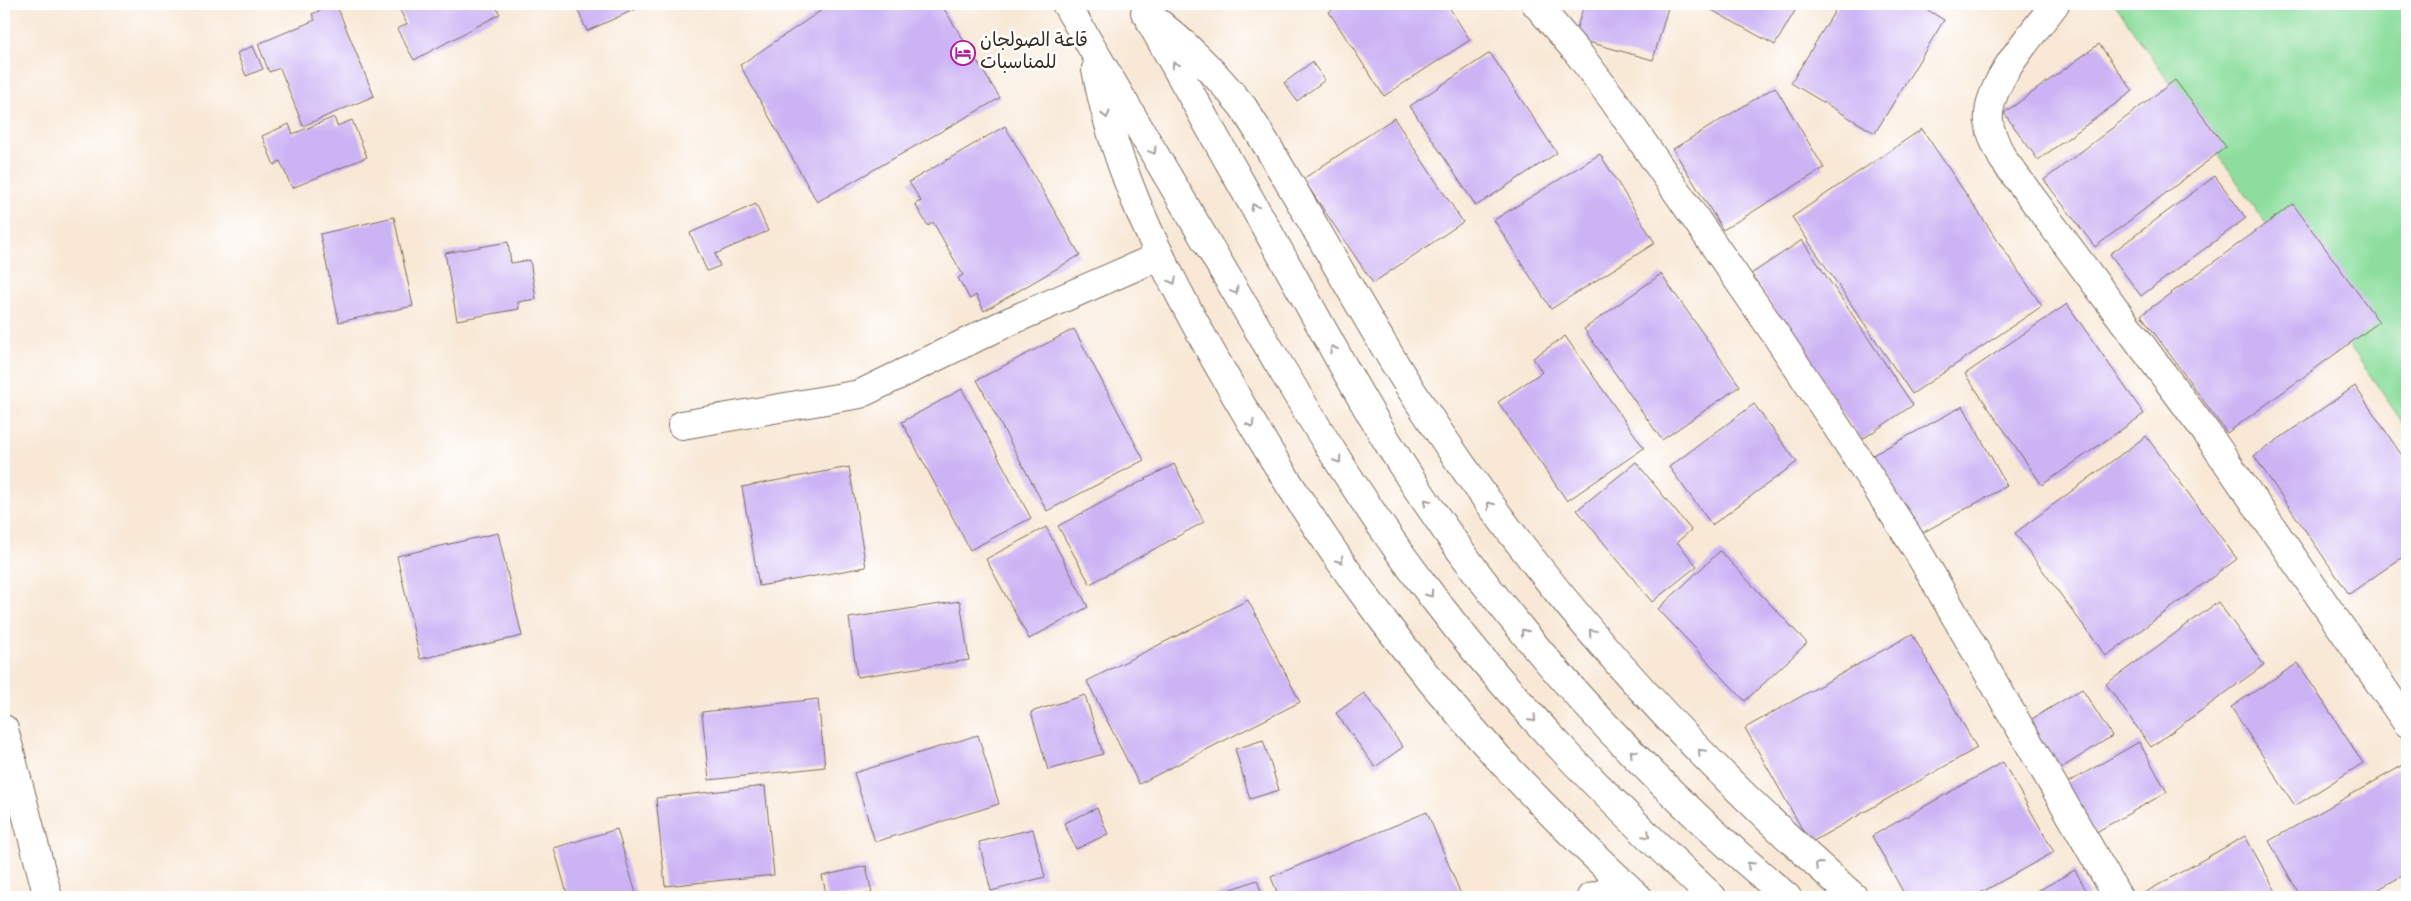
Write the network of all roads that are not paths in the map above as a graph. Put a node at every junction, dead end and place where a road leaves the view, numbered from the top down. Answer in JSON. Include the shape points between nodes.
{"nodes":[{"id":1,"x":1066,"y":4,"type":"edge"},
{"id":2,"x":1536,"y":4,"type":"edge"},
{"id":3,"x":2055,"y":4,"type":"edge"},
{"id":4,"x":1143,"y":8,"type":"edge"},
{"id":5,"x":1093,"y":50,"type":"junction"},
{"id":6,"x":1160,"y":256,"type":"junction"},
{"id":7,"x":682,"y":425,"type":"dead end"},
{"id":8,"x":2407,"y":722,"type":"edge"},
{"id":9,"x":4,"y":729,"type":"edge"},
{"id":10,"x":1632,"y":892,"type":"edge"},
{"id":11,"x":48,"y":897,"type":"edge"},
{"id":12,"x":1591,"y":897,"type":"edge"},
{"id":13,"x":1712,"y":897,"type":"edge"},
{"id":14,"x":1786,"y":897,"type":"edge"},
{"id":15,"x":1854,"y":897,"type":"edge"},
{"id":16,"x":2118,"y":897,"type":"edge"}],
"edges":[{"from":1,"to":5,"type":"main road"},
{"from":2,"to":16,"type":"main road","via":[[1612,98],[1847,442],[1917,550]]},
{"from":3,"to":8,"type":"main road","via":[[2004,73],[1990,105],[1991,135],[2003,159],[2206,432]]},
{"from":14,"to":4,"type":"main road","one_way":true,"via":[[1679,799],[1605,725],[1472,566],[1417,488],[1357,392]]},
{"from":15,"to":4,"type":"main road","one_way":true,"via":[[1712,765],[1556,590],[1484,497],[1418,400],[1243,107],[1182,40]]},
{"from":5,"to":6,"type":"main road","one_way":true,"via":[[1111,135],[1141,216]]},
{"from":5,"to":13,"type":"main road","one_way":true,"via":[[1311,419],[1429,592],[1503,685],[1574,763]]},
{"from":6,"to":7,"type":"main road","via":[[1006,323],[860,394]]},
{"from":6,"to":10,"type":"main road","one_way":true,"via":[[1255,431],[1316,527],[1373,607],[1434,684],[1493,750],[1571,834]]},
{"from":9,"to":11,"type":"main road"},
{"from":10,"to":12,"type":"main road"}]}
